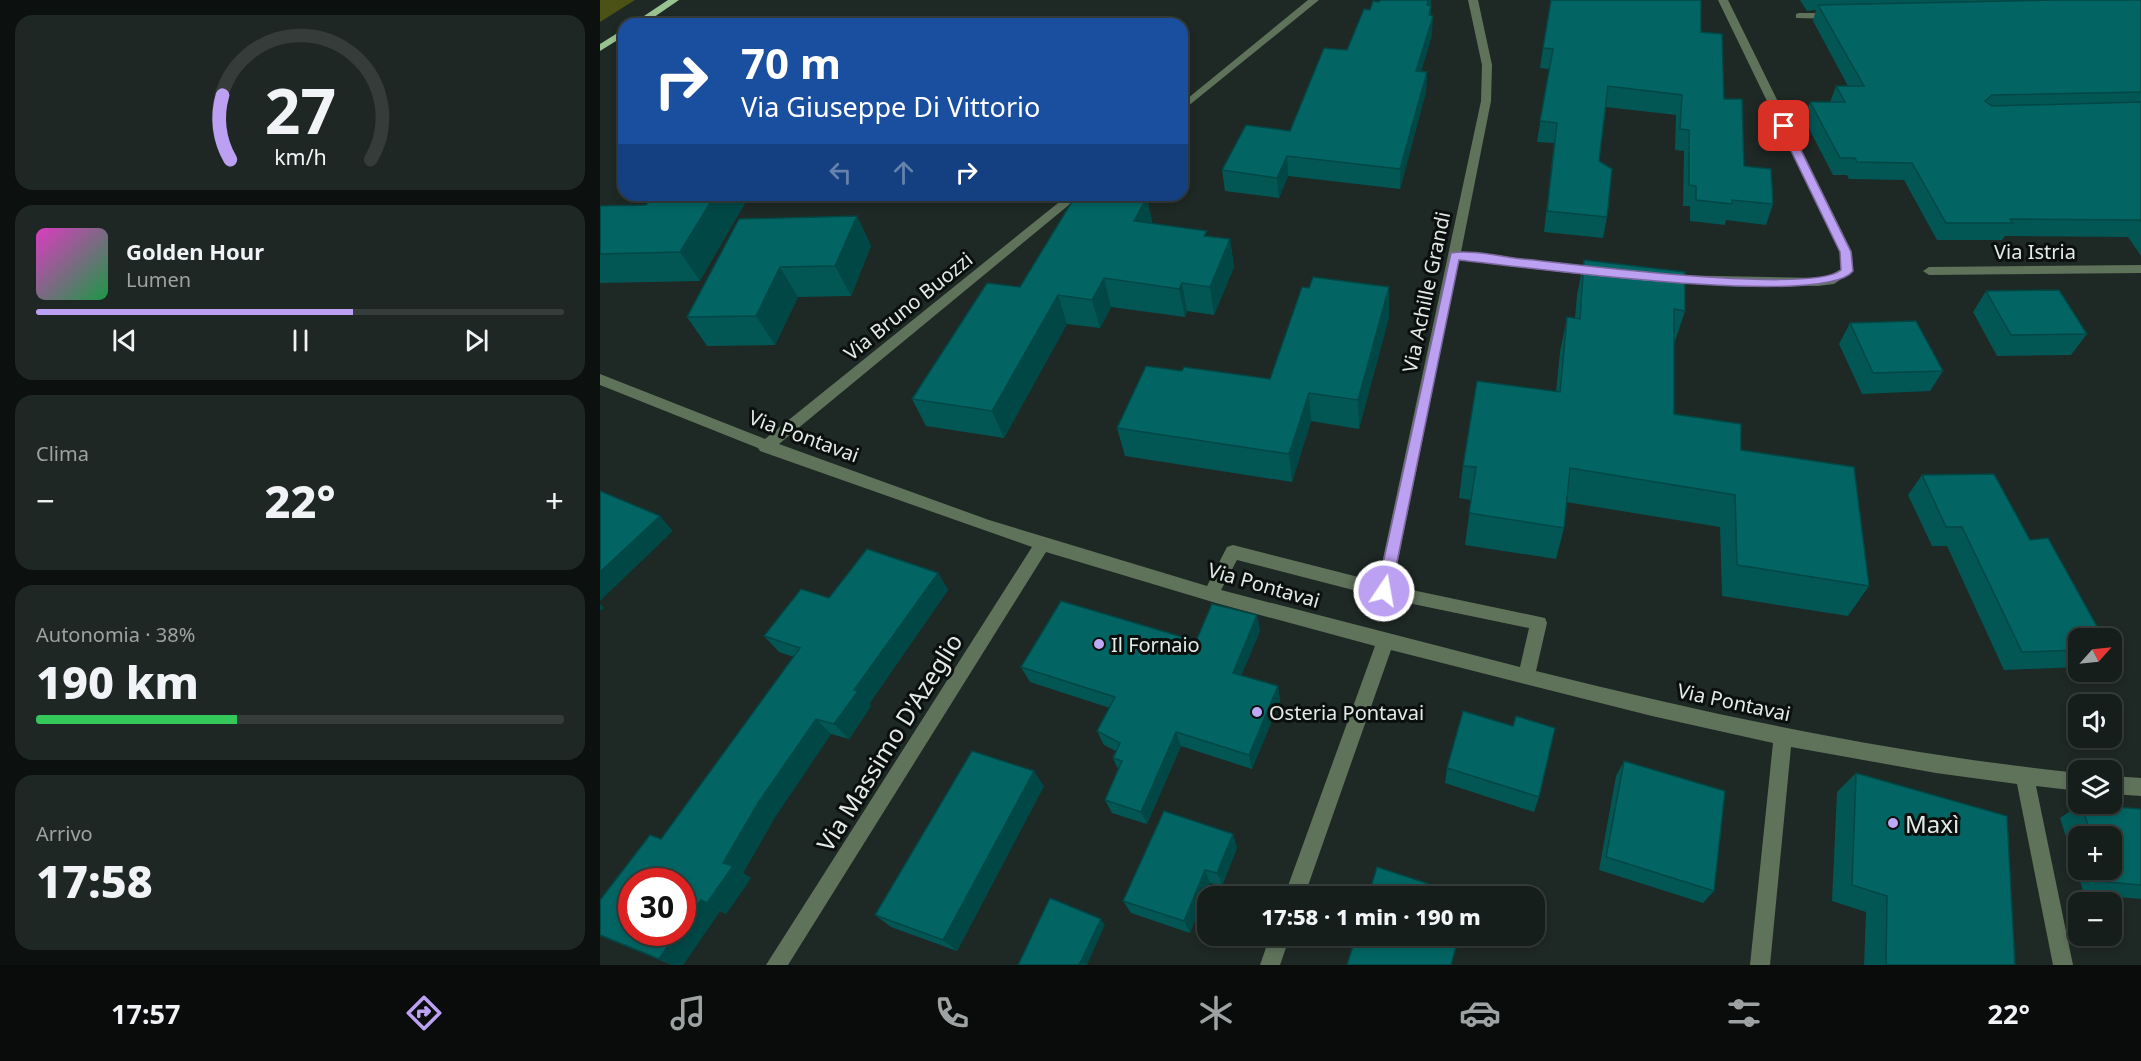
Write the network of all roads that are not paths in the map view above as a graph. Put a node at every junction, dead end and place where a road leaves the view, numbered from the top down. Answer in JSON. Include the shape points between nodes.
{"nodes":[{"id":1,"x":674,"y":0,"type":"edge"},
{"id":2,"x":1314,"y":0,"type":"edge"},
{"id":3,"x":1473,"y":0,"type":"edge"},
{"id":4,"x":1723,"y":0,"type":"edge"},
{"id":5,"x":1845,"y":15,"type":"edge"},
{"id":6,"x":1799,"y":16,"type":"dead end"},
{"id":7,"x":646,"y":18,"type":"edge"},
{"id":8,"x":618,"y":36,"type":"edge"},
{"id":9,"x":600,"y":48,"type":"edge"},
{"id":10,"x":1188,"y":103,"type":"edge"},
{"id":11,"x":1068,"y":201,"type":"edge"},
{"id":12,"x":1455,"y":255,"type":"junction"},
{"id":13,"x":2141,"y":269,"type":"edge"},
{"id":14,"x":1929,"y":271,"type":"dead end"},
{"id":15,"x":1609,"y":273,"type":"edge"},
{"id":16,"x":1657,"y":278,"type":"edge"},
{"id":17,"x":600,"y":379,"type":"edge"},
{"id":18,"x":765,"y":447,"type":"junction"},
{"id":19,"x":1042,"y":544,"type":"junction"},
{"id":20,"x":1384,"y":591,"type":"junction"},
{"id":21,"x":1211,"y":594,"type":"junction"},
{"id":22,"x":1385,"y":642,"type":"junction"},
{"id":23,"x":1526,"y":677,"type":"junction"},
{"id":24,"x":1783,"y":736,"type":"junction"},
{"id":25,"x":2025,"y":777,"type":"junction"},
{"id":26,"x":2068,"y":781,"type":"edge"},
{"id":27,"x":2122,"y":786,"type":"edge"},
{"id":28,"x":2141,"y":787,"type":"edge"},
{"id":29,"x":1298,"y":886,"type":"edge"},
{"id":30,"x":1276,"y":946,"type":"edge"},
{"id":31,"x":776,"y":965,"type":"edge"},
{"id":32,"x":1269,"y":965,"type":"edge"},
{"id":33,"x":1760,"y":965,"type":"edge"},
{"id":34,"x":2063,"y":965,"type":"edge"}],
"edges":[{"from":1,"to":7,"type":"main road"},
{"from":2,"to":10,"type":"street"},
{"from":3,"to":12,"type":"street","name":"Via Achille Grandi","via":[[1487,65],[1486,101]]},
{"from":4,"to":16,"type":"street","via":[[1846,252],[1847,271],[1830,281],[1818,282]]},
{"from":5,"to":6,"type":"street"},
{"from":8,"to":9,"type":"main road"},
{"from":11,"to":18,"type":"street","name":"Via Bruno Buozzi"},
{"from":12,"to":15,"type":"street"},
{"from":12,"to":20,"type":"street","name":"Via Achille Grandi"},
{"from":13,"to":14,"type":"street","name":"Via Istria"},
{"from":17,"to":18,"type":"street","name":"Via Pontavai"},
{"from":18,"to":19,"type":"street","name":"Via Pontavai"},
{"from":19,"to":21,"type":"street","name":"Via Pontavai"},
{"from":19,"to":31,"type":"street","name":"Via Massimo D'Azeglio"},
{"from":20,"to":21,"type":"street","via":[[1233,552]]},
{"from":20,"to":23,"type":"street","via":[[1539,623]]},
{"from":21,"to":22,"type":"street","name":"Via Pontavai"},
{"from":22,"to":23,"type":"street","name":"Via Pontavai"},
{"from":22,"to":29,"type":"street"},
{"from":23,"to":24,"type":"street","name":"Via Pontavai"},
{"from":24,"to":25,"type":"street","name":"Via Pontavai"},
{"from":24,"to":33,"type":"street"},
{"from":25,"to":26,"type":"street","name":"Via Pontavai"},
{"from":25,"to":34,"type":"street"},
{"from":27,"to":28,"type":"street"},
{"from":30,"to":32,"type":"street"}]}
